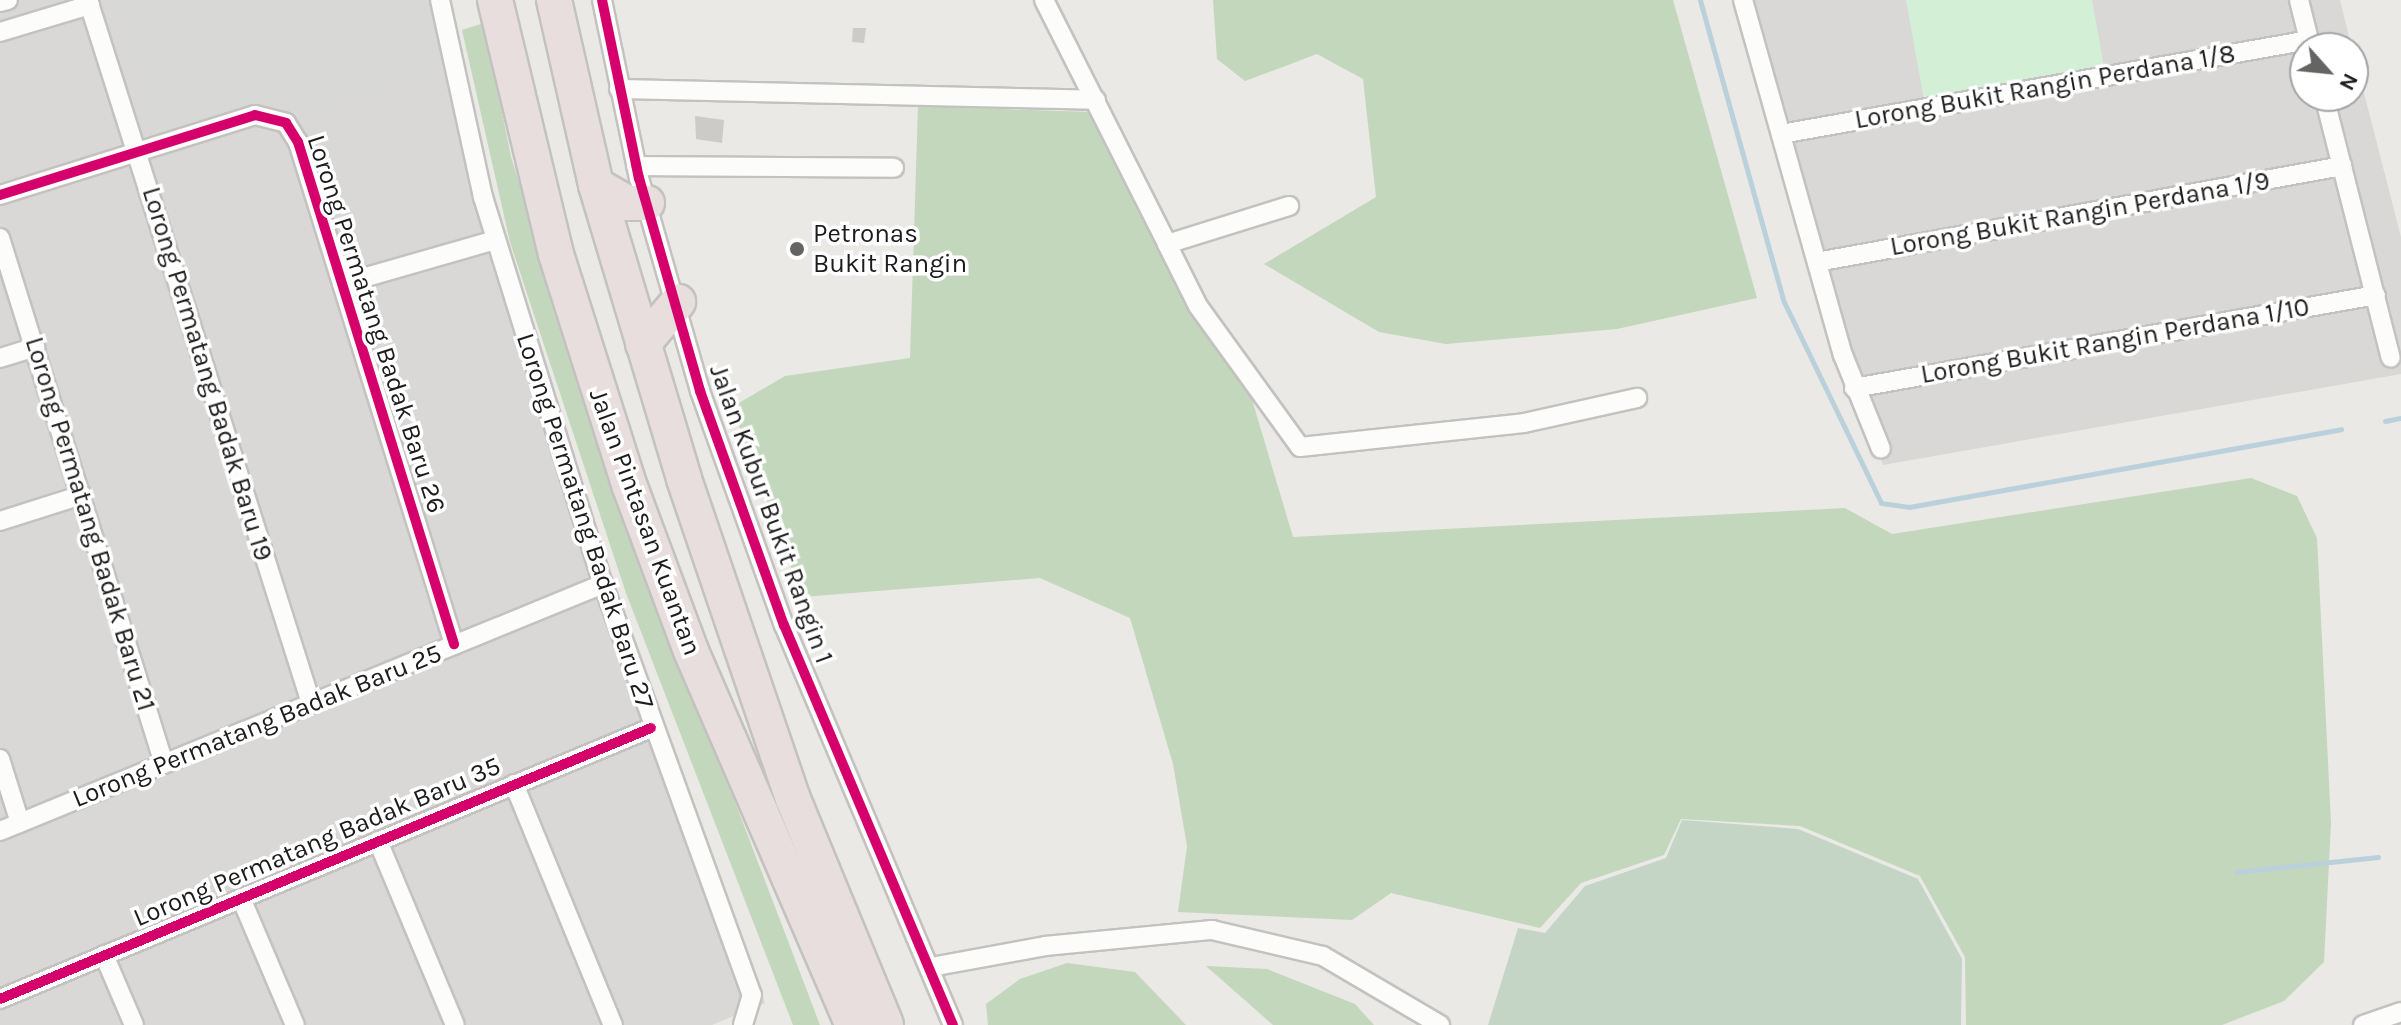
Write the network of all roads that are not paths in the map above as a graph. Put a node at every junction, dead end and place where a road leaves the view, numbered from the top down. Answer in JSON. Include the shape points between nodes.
{"nodes":[{"id":1,"x":8,"y":0,"type":"edge"},
{"id":2,"x":440,"y":0,"type":"edge"},
{"id":3,"x":495,"y":0,"type":"edge"},
{"id":4,"x":536,"y":0,"type":"edge"},
{"id":5,"x":554,"y":0,"type":"edge"},
{"id":6,"x":602,"y":0,"type":"edge"},
{"id":7,"x":1044,"y":0,"type":"edge"},
{"id":8,"x":1743,"y":0,"type":"edge"},
{"id":9,"x":2299,"y":0,"type":"edge"},
{"id":10,"x":0,"y":2,"type":"edge"},
{"id":11,"x":89,"y":3,"type":"edge"},
{"id":12,"x":0,"y":32,"type":"edge"},
{"id":13,"x":2307,"y":32,"type":"edge"},
{"id":14,"x":2289,"y":48,"type":"edge"},
{"id":15,"x":619,"y":89,"type":"junction"},
{"id":16,"x":1096,"y":100,"type":"junction"},
{"id":17,"x":2328,"y":112,"type":"edge"},
{"id":18,"x":1781,"y":134,"type":"junction"},
{"id":19,"x":137,"y":152,"type":"junction"},
{"id":20,"x":636,"y":166,"type":"junction"},
{"id":21,"x":2342,"y":166,"type":"junction"},
{"id":22,"x":894,"y":168,"type":"dead end"},
{"id":23,"x":596,"y":185,"type":"junction"},
{"id":24,"x":0,"y":195,"type":"edge"},
{"id":25,"x":647,"y":203,"type":"junction"},
{"id":26,"x":1289,"y":206,"type":"dead end"},
{"id":27,"x":0,"y":238,"type":"edge"},
{"id":28,"x":495,"y":240,"type":"junction"},
{"id":29,"x":1167,"y":244,"type":"junction"},
{"id":30,"x":1817,"y":262,"type":"junction"},
{"id":31,"x":342,"y":284,"type":"junction"},
{"id":32,"x":2376,"y":295,"type":"junction"},
{"id":33,"x":678,"y":302,"type":"junction"},
{"id":34,"x":643,"y":344,"type":"junction"},
{"id":35,"x":35,"y":347,"type":"junction"},
{"id":36,"x":0,"y":358,"type":"edge"},
{"id":37,"x":2391,"y":358,"type":"dead end"},
{"id":38,"x":1854,"y":388,"type":"junction"},
{"id":39,"x":1637,"y":398,"type":"dead end"},
{"id":40,"x":1881,"y":449,"type":"dead end"},
{"id":41,"x":684,"y":479,"type":"junction"},
{"id":42,"x":82,"y":495,"type":"junction"},
{"id":43,"x":0,"y":521,"type":"edge"},
{"id":44,"x":603,"y":584,"type":"junction"},
{"id":45,"x":454,"y":644,"type":"junction"},
{"id":46,"x":311,"y":703,"type":"junction"},
{"id":47,"x":651,"y":728,"type":"junction"},
{"id":48,"x":0,"y":759,"type":"edge"},
{"id":49,"x":164,"y":764,"type":"junction"},
{"id":50,"x":514,"y":784,"type":"junction"},
{"id":51,"x":20,"y":823,"type":"junction"},
{"id":52,"x":0,"y":831,"type":"edge"},
{"id":53,"x":378,"y":841,"type":"junction"},
{"id":54,"x":241,"y":898,"type":"junction"},
{"id":55,"x":104,"y":955,"type":"junction"},
{"id":56,"x":931,"y":967,"type":"junction"},
{"id":57,"x":0,"y":999,"type":"edge"},
{"id":58,"x":2401,"y":1012,"type":"edge"},
{"id":59,"x":134,"y":1025,"type":"edge"},
{"id":60,"x":295,"y":1025,"type":"edge"},
{"id":61,"x":455,"y":1025,"type":"edge"},
{"id":62,"x":613,"y":1025,"type":"edge"},
{"id":63,"x":743,"y":1025,"type":"edge"},
{"id":64,"x":853,"y":1025,"type":"edge"},
{"id":65,"x":886,"y":1025,"type":"edge"},
{"id":66,"x":953,"y":1025,"type":"edge"},
{"id":67,"x":1440,"y":1025,"type":"edge"},
{"id":68,"x":2363,"y":1025,"type":"edge"}],
"edges":[{"from":1,"to":10,"type":"street"},
{"from":2,"to":28,"type":"street","name":"Lorong Permatang Badak Baru 27"},
{"from":3,"to":64,"type":"highway","name":"Jalan Pintasan Kuantan","via":[[556,254],[630,487],[691,651]]},
{"from":4,"to":41,"type":"highway","via":[[634,387]]},
{"from":5,"to":23,"type":"highway","name":"Jalan Pintasan Kuantan"},
{"from":6,"to":15,"type":"street","name":"Jalan Kubur Bukit Rangin 1"},
{"from":7,"to":16,"type":"street"},
{"from":8,"to":18,"type":"street"},
{"from":9,"to":13,"type":"street"},
{"from":11,"to":12,"type":"street"},
{"from":11,"to":19,"type":"street","name":"Lorong Permatang Badak Baru 19"},
{"from":14,"to":18,"type":"street","name":"Lorong Bukit Rangin Perdana 1/8"},
{"from":15,"to":16,"type":"street"},
{"from":15,"to":20,"type":"street","name":"Jalan Kubur Bukit Rangin 1"},
{"from":16,"to":29,"type":"street"},
{"from":17,"to":21,"type":"street"},
{"from":18,"to":30,"type":"street"},
{"from":19,"to":24,"type":"street","name":"Lorong Permatang Badak Baru 26"},
{"from":19,"to":31,"type":"street","name":"Lorong Permatang Badak Baru 26","via":[[255,115],[277,117],[298,142]]},
{"from":19,"to":46,"type":"street","name":"Lorong Permatang Badak Baru 19"},
{"from":20,"to":22,"type":"street"},
{"from":20,"to":25,"type":"street","name":"Jalan Kubur Bukit Rangin 1"},
{"from":21,"to":30,"type":"street","name":"Lorong Bukit Rangin Perdana 1/9"},
{"from":21,"to":32,"type":"street"},
{"from":23,"to":25,"type":"highway","via":[[627,203]]},
{"from":23,"to":34,"type":"highway","name":"Jalan Pintasan Kuantan"},
{"from":25,"to":33,"type":"street","name":"Jalan Kubur Bukit Rangin 1"},
{"from":26,"to":29,"type":"street"},
{"from":27,"to":35,"type":"street","name":"Lorong Permatang Badak Baru 21"},
{"from":28,"to":31,"type":"street"},
{"from":28,"to":44,"type":"street","name":"Lorong Permatang Badak Baru 27"},
{"from":29,"to":39,"type":"street","via":[[1198,306],[1300,447],[1524,423]]},
{"from":30,"to":38,"type":"street"},
{"from":31,"to":45,"type":"street","name":"Lorong Permatang Badak Baru 26"},
{"from":32,"to":37,"type":"street"},
{"from":32,"to":38,"type":"street","name":"Lorong Bukit Rangin Perdana 1/10"},
{"from":33,"to":34,"type":"highway"},
{"from":33,"to":56,"type":"street","name":"Jalan Kubur Bukit Rangin 1","via":[[756,554],[859,810]]},
{"from":34,"to":41,"type":"highway","name":"Jalan Pintasan Kuantan"},
{"from":35,"to":36,"type":"street"},
{"from":35,"to":42,"type":"street","name":"Lorong Permatang Badak Baru 21"},
{"from":38,"to":40,"type":"street"},
{"from":41,"to":65,"type":"highway","name":"Jalan Pintasan Kuantan","via":[[793,799]]},
{"from":42,"to":43,"type":"street"},
{"from":42,"to":49,"type":"street","name":"Lorong Permatang Badak Baru 21"},
{"from":44,"to":45,"type":"street","name":"Lorong Permatang Badak Baru 25"},
{"from":44,"to":47,"type":"street","name":"Lorong Permatang Badak Baru 27"},
{"from":45,"to":46,"type":"street","name":"Lorong Permatang Badak Baru 25"},
{"from":46,"to":49,"type":"street","name":"Lorong Permatang Badak Baru 25"},
{"from":47,"to":50,"type":"street","name":"Lorong Permatang Badak Baru 35"},
{"from":47,"to":63,"type":"street","name":"Lorong Permatang Badak Baru 27","via":[[752,995]]},
{"from":48,"to":51,"type":"street"},
{"from":49,"to":51,"type":"street","name":"Lorong Permatang Badak Baru 25"},
{"from":50,"to":53,"type":"street","name":"Lorong Permatang Badak Baru 35"},
{"from":50,"to":62,"type":"street"},
{"from":51,"to":52,"type":"street","name":"Lorong Permatang Badak Baru 25"},
{"from":53,"to":54,"type":"street","name":"Lorong Permatang Badak Baru 35"},
{"from":53,"to":61,"type":"street"},
{"from":54,"to":55,"type":"street","name":"Lorong Permatang Badak Baru 35"},
{"from":54,"to":60,"type":"street"},
{"from":55,"to":57,"type":"street","name":"Lorong Permatang Badak Baru 35"},
{"from":55,"to":59,"type":"street"},
{"from":56,"to":66,"type":"street","name":"Jalan Kubur Bukit Rangin 1"},
{"from":56,"to":67,"type":"street","via":[[1030,948],[1212,930],[1323,956]]},
{"from":58,"to":68,"type":"street"}]}
